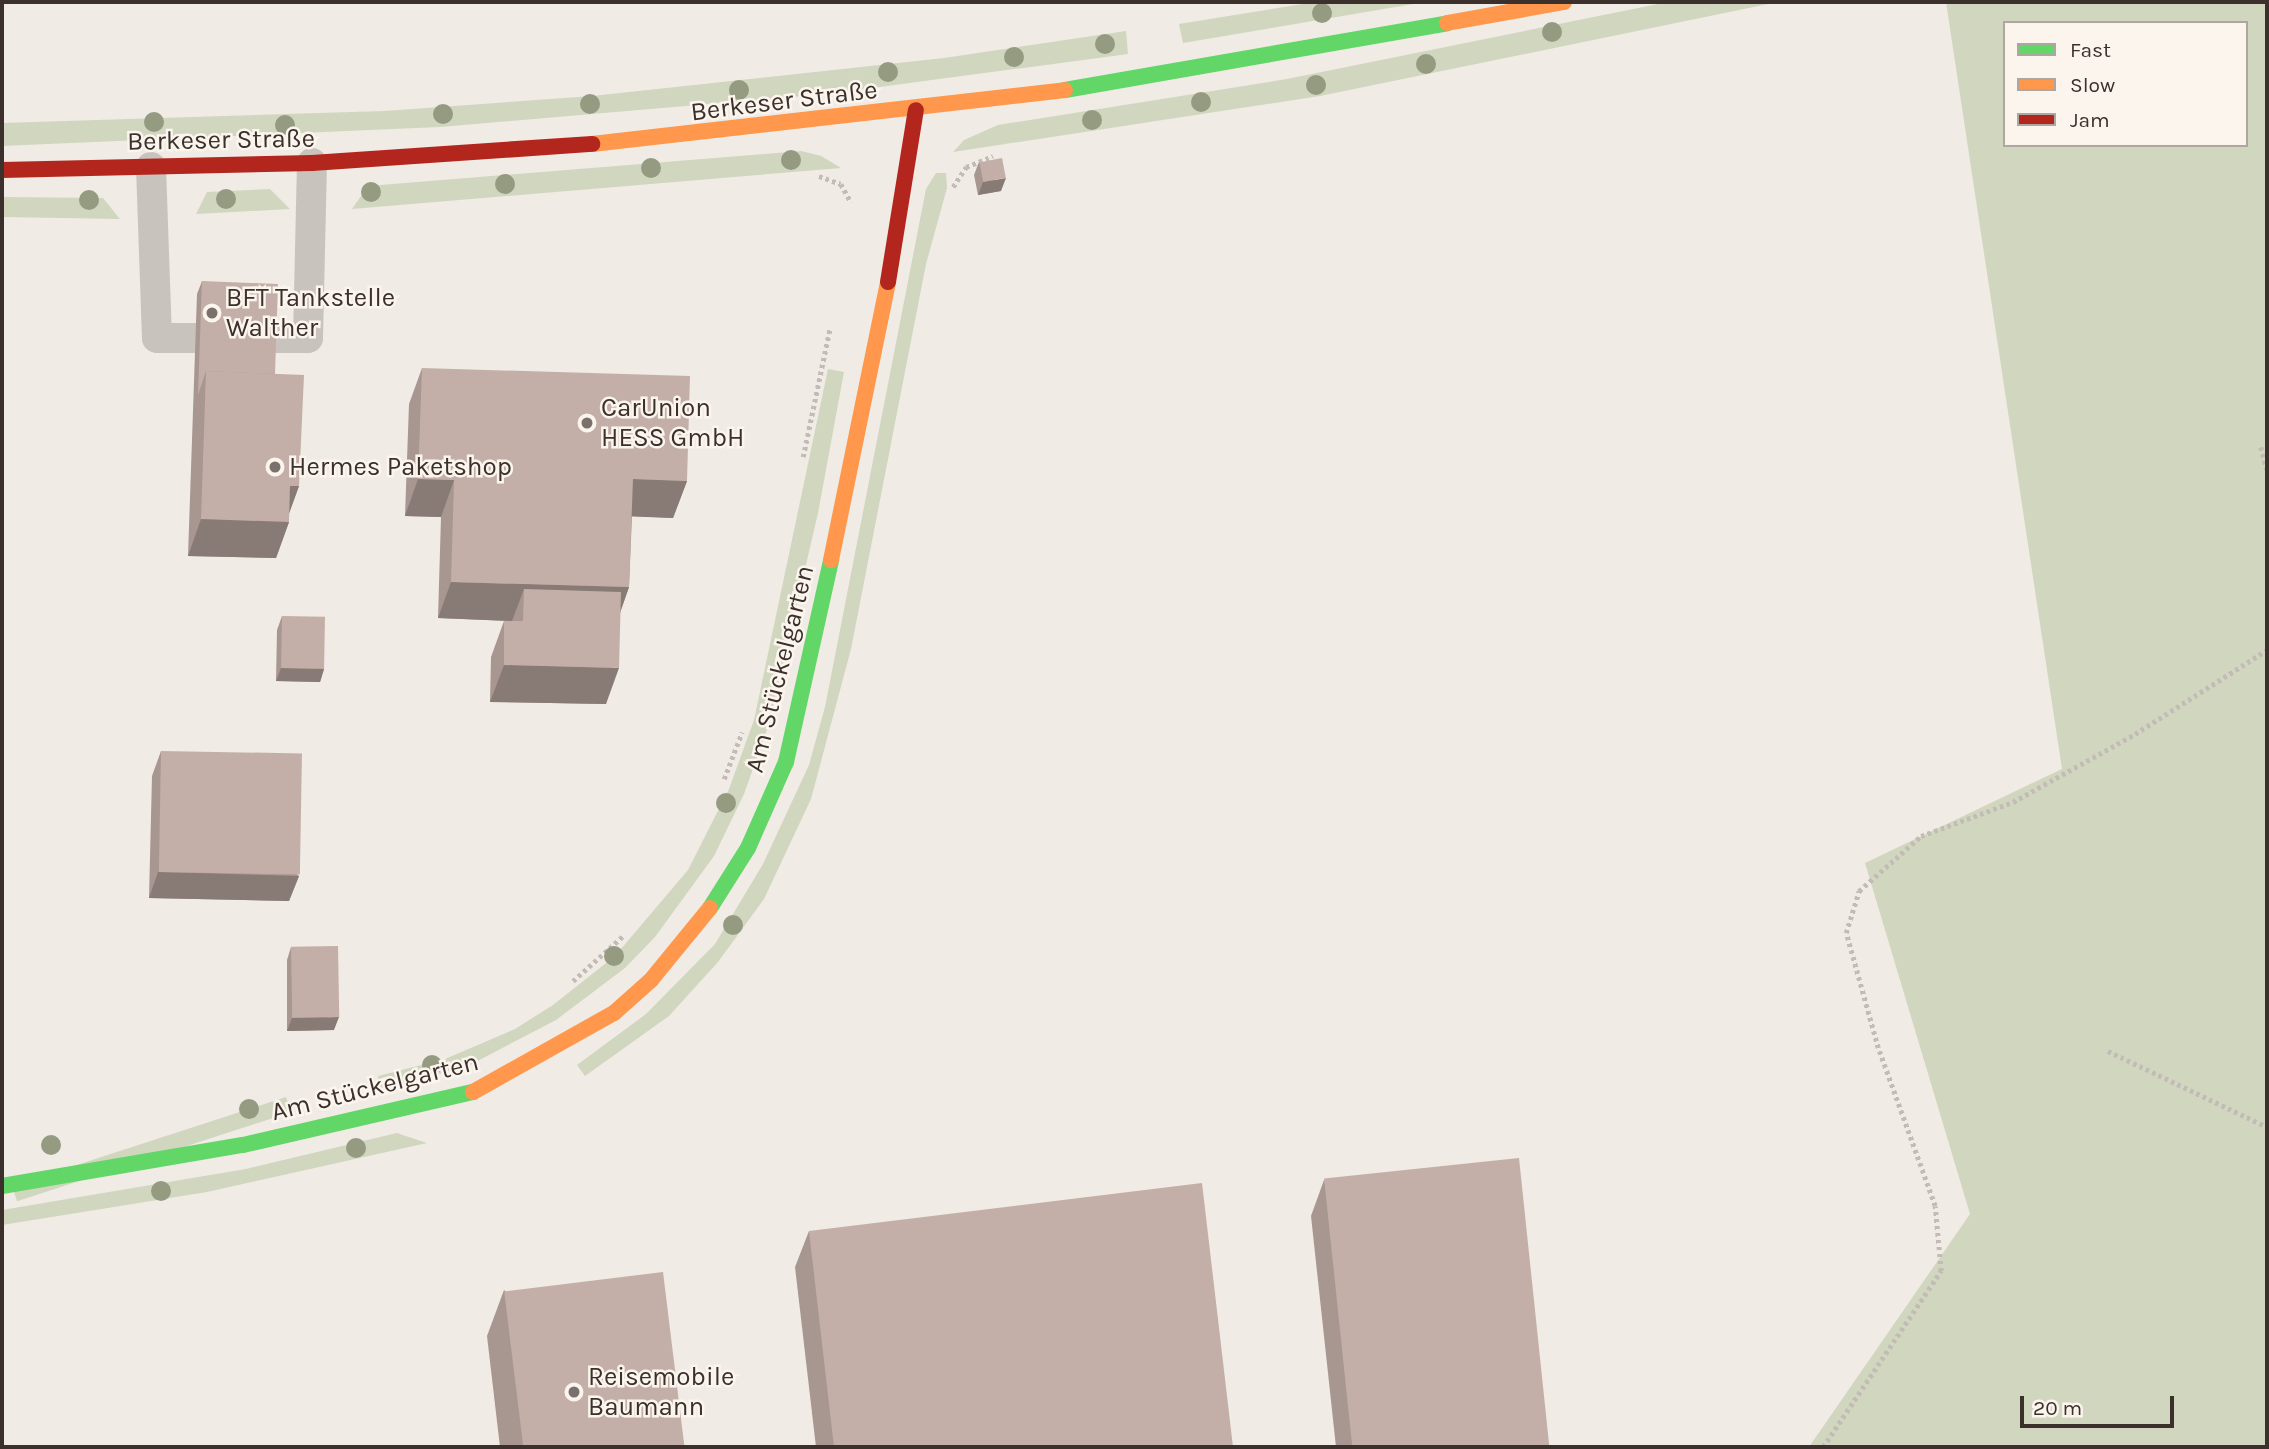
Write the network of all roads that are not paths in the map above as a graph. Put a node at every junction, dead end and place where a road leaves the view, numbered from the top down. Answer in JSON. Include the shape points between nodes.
{"nodes":[{"id":1,"x":1564,"y":2,"type":"edge"},
{"id":2,"x":916,"y":110,"type":"junction"},
{"id":3,"x":312,"y":163,"type":"junction"},
{"id":4,"x":151,"y":167,"type":"junction"},
{"id":5,"x":2,"y":170,"type":"edge"},
{"id":6,"x":2,"y":1186,"type":"edge"}],
"edges":[{"from":1,"to":2,"type":"street","name":"Berkeser Straße","via":[[1191,69]]},
{"from":2,"to":3,"type":"street","name":"Berkeser Straße","via":[[673,138]]},
{"from":2,"to":6,"type":"street","name":"Am Stückelgarten","via":[[876,356],[786,762],[722,893],[651,980],[614,1013],[478,1091],[243,1145]]},
{"from":3,"to":4,"type":"street","name":"Berkeser Straße"},
{"from":3,"to":4,"type":"lane","via":[[308,338],[158,338]]},
{"from":4,"to":5,"type":"street","name":"Berkeser Straße"}]}
